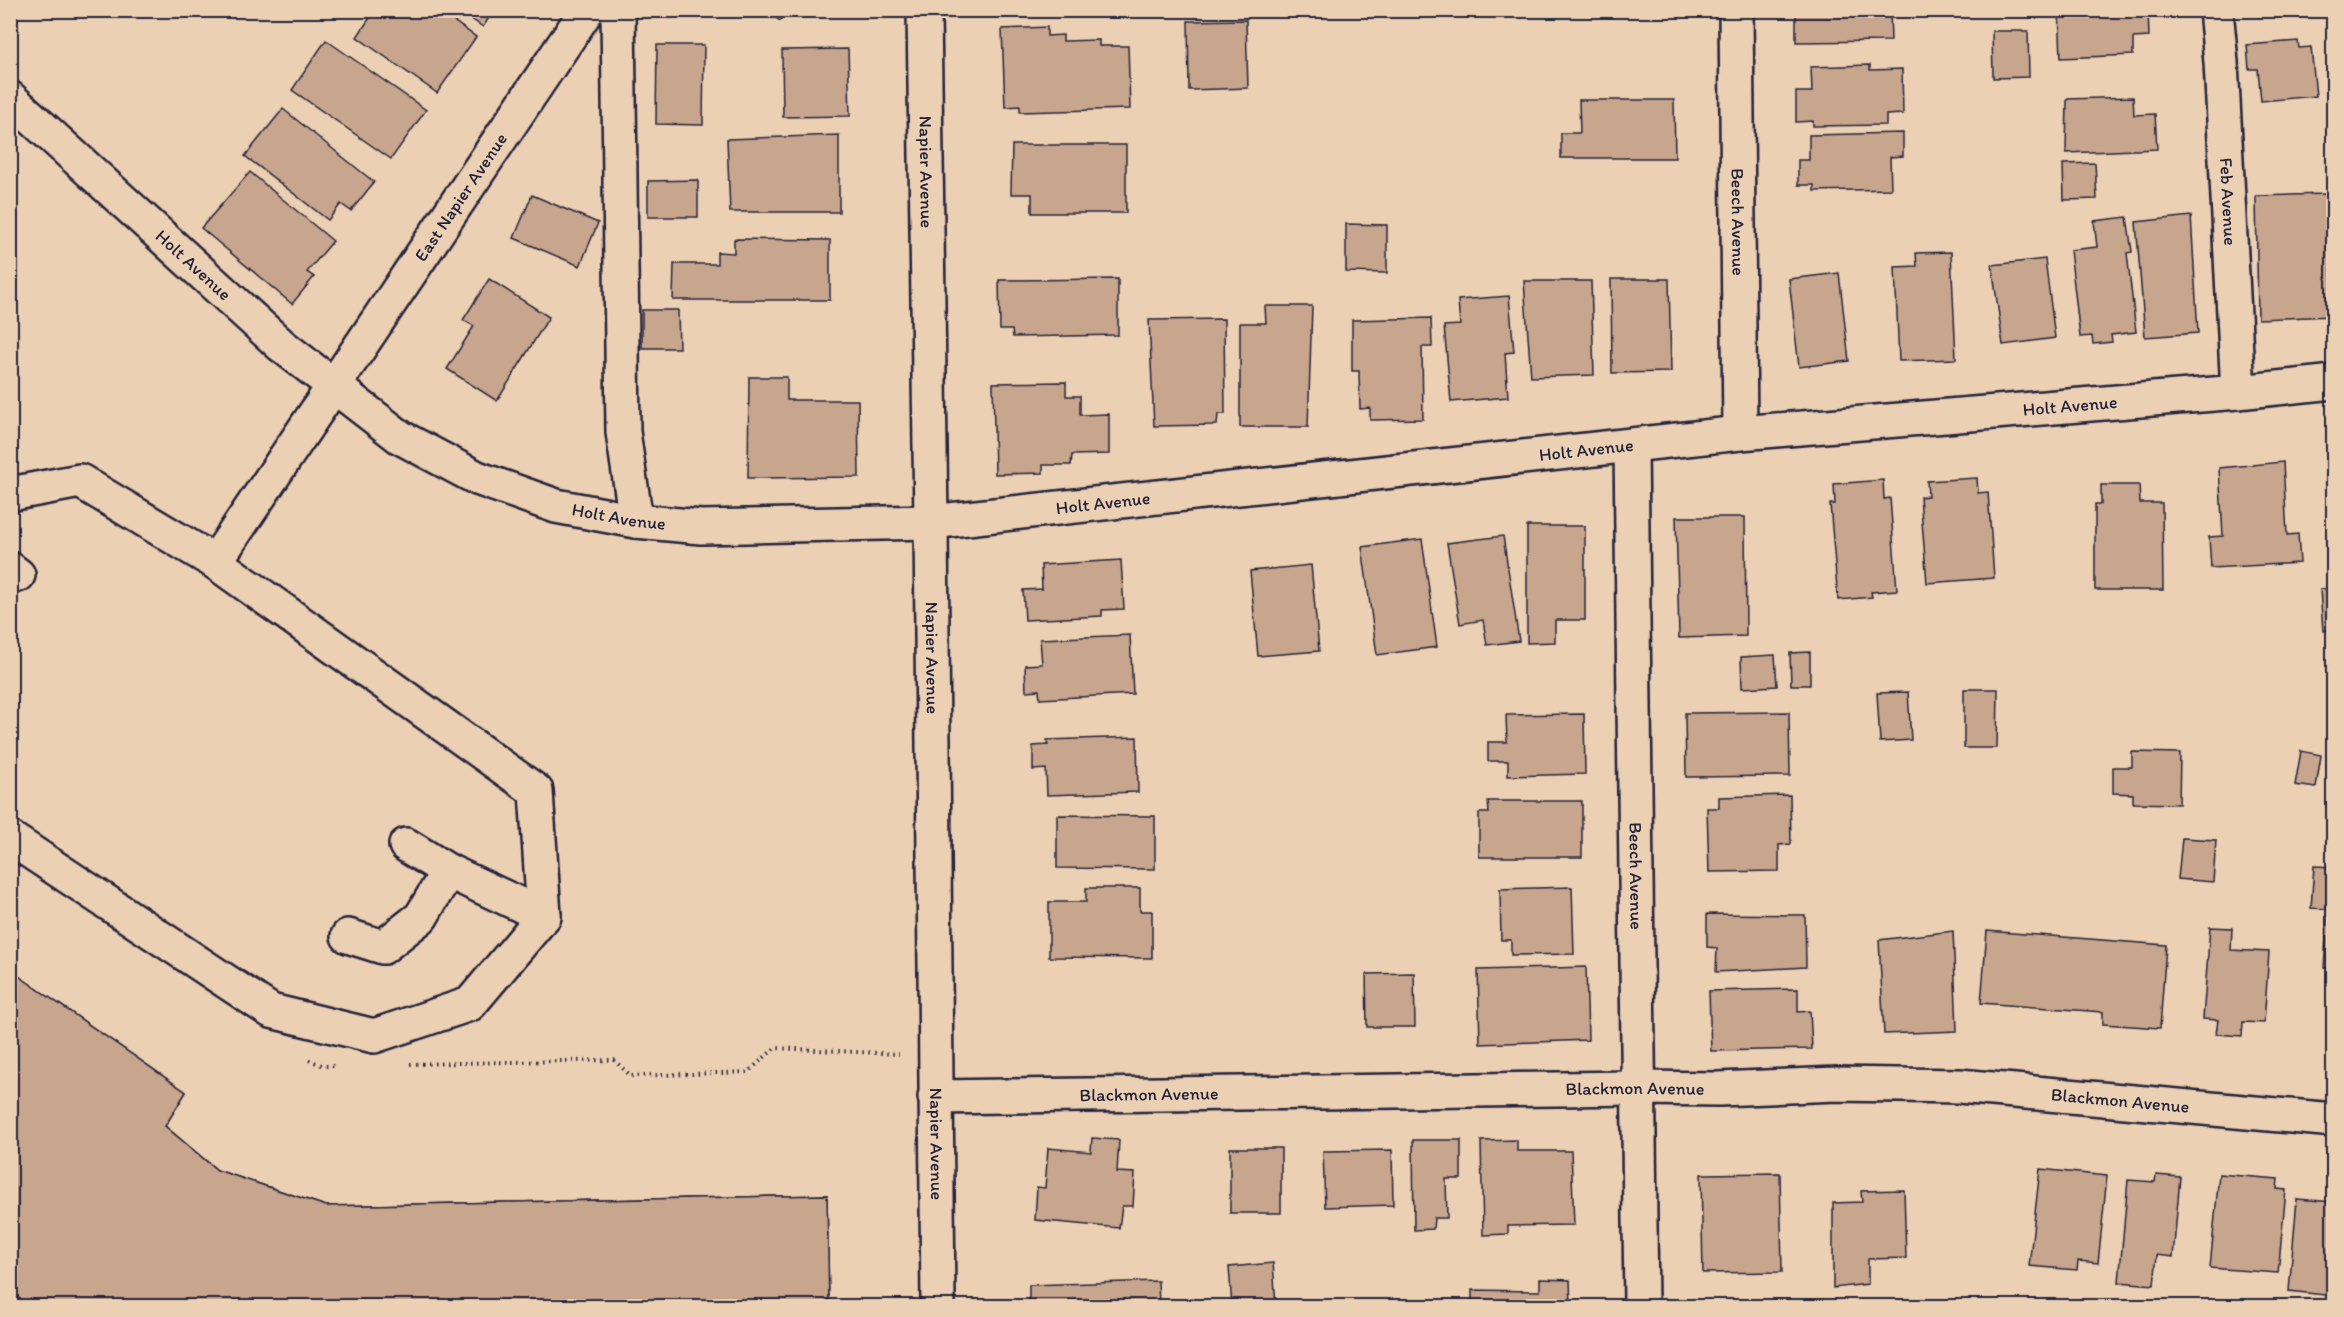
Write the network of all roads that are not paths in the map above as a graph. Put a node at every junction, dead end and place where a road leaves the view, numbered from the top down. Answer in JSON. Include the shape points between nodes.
{"nodes":[{"id":1,"x":587,"y":10,"type":"edge"},
{"id":2,"x":618,"y":10,"type":"edge"},
{"id":3,"x":924,"y":10,"type":"edge"},
{"id":4,"x":1736,"y":10,"type":"edge"},
{"id":5,"x":2216,"y":10,"type":"edge"},
{"id":6,"x":10,"y":99,"type":"edge"},
{"id":7,"x":2334,"y":382,"type":"edge"},
{"id":8,"x":335,"y":386,"type":"junction"},
{"id":9,"x":2238,"y":392,"type":"junction"},
{"id":10,"x":1740,"y":433,"type":"junction"},
{"id":11,"x":1631,"y":446,"type":"junction"},
{"id":12,"x":10,"y":494,"type":"edge"},
{"id":13,"x":636,"y":521,"type":"junction"},
{"id":14,"x":932,"y":522,"type":"junction"},
{"id":15,"x":215,"y":562,"type":"junction"},
{"id":16,"x":10,"y":838,"type":"edge"},
{"id":17,"x":406,"y":845,"type":"dead end"},
{"id":18,"x":448,"y":871,"type":"junction"},
{"id":19,"x":544,"y":916,"type":"junction"},
{"id":20,"x":348,"y":936,"type":"dead end"},
{"id":21,"x":1638,"y":1088,"type":"junction"},
{"id":22,"x":935,"y":1097,"type":"junction"},
{"id":23,"x":2334,"y":1119,"type":"edge"},
{"id":24,"x":938,"y":1306,"type":"edge"},
{"id":25,"x":1641,"y":1306,"type":"edge"}],
"edges":[{"from":1,"to":8,"type":"street","name":"East Napier Avenue"},
{"from":2,"to":13,"type":"street","via":[[622,432]]},
{"from":3,"to":14,"type":"street","name":"Napier Avenue"},
{"from":4,"to":10,"type":"street","name":"Beech Avenue"},
{"from":5,"to":9,"type":"street","name":"Feb Avenue"},
{"from":6,"to":8,"type":"street","name":"Holt Avenue","via":[[281,345]]},
{"from":7,"to":9,"type":"street","name":"Holt Avenue"},
{"from":8,"to":13,"type":"street","name":"Holt Avenue","via":[[400,437],[477,478],[556,506]]},
{"from":8,"to":15,"type":"street","name":"East Napier Avenue"},
{"from":9,"to":10,"type":"street","name":"Holt Avenue"},
{"from":10,"to":11,"type":"street","name":"Holt Avenue"},
{"from":11,"to":14,"type":"street","name":"Holt Avenue"},
{"from":11,"to":21,"type":"street","name":"Beech Avenue"},
{"from":12,"to":15,"type":"street","via":[[80,481]]},
{"from":13,"to":14,"type":"street","name":"Holt Avenue","via":[[701,527]]},
{"from":14,"to":22,"type":"street","name":"Napier Avenue"},
{"from":15,"to":19,"type":"street","via":[[536,791]]},
{"from":16,"to":19,"type":"street","via":[[272,1011],[374,1036],[470,1004]]},
{"from":17,"to":18,"type":"street"},
{"from":18,"to":19,"type":"street"},
{"from":18,"to":20,"type":"street","via":[[421,917],[383,947]]},
{"from":21,"to":22,"type":"street","name":"Blackmon Avenue"},
{"from":21,"to":23,"type":"street","name":"Blackmon Avenue","via":[[1959,1086]]},
{"from":21,"to":25,"type":"street","name":"Beech Avenue"},
{"from":22,"to":24,"type":"street","name":"Napier Avenue"}]}
